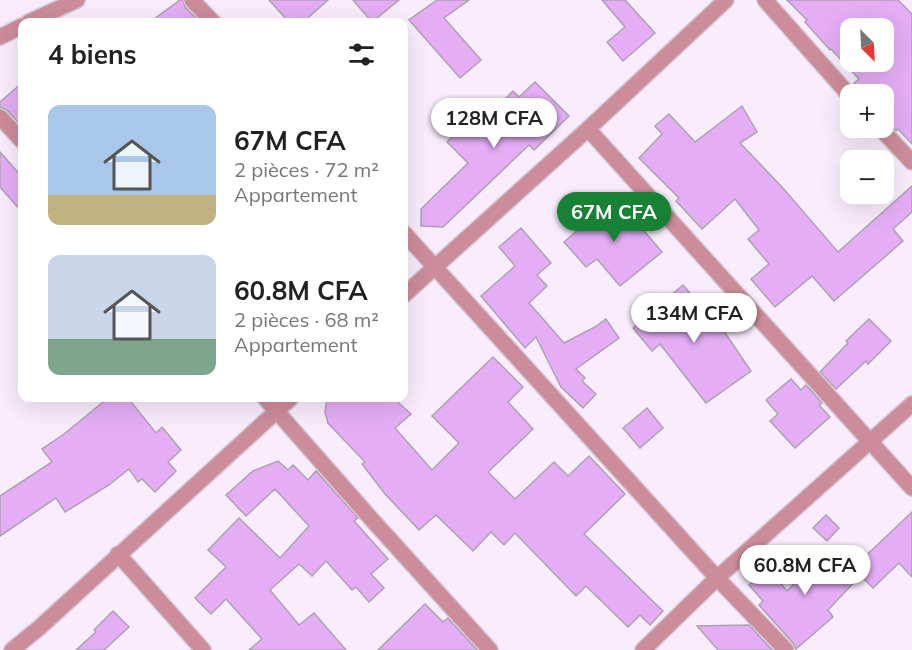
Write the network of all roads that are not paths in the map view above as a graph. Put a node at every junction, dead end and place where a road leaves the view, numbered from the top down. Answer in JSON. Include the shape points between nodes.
{"nodes":[{"id":1,"x":77,"y":0,"type":"edge"},
{"id":2,"x":192,"y":0,"type":"edge"},
{"id":3,"x":726,"y":0,"type":"edge"},
{"id":4,"x":765,"y":0,"type":"edge"},
{"id":5,"x":39,"y":18,"type":"edge"},
{"id":6,"x":209,"y":18,"type":"edge"},
{"id":7,"x":18,"y":28,"type":"edge"},
{"id":8,"x":0,"y":38,"type":"edge"},
{"id":9,"x":840,"y":85,"type":"edge"},
{"id":10,"x":0,"y":117,"type":"edge"},
{"id":11,"x":588,"y":129,"type":"junction"},
{"id":12,"x":18,"y":137,"type":"edge"},
{"id":13,"x":889,"y":138,"type":"edge"},
{"id":14,"x":912,"y":162,"type":"edge"},
{"id":15,"x":408,"y":237,"type":"edge"},
{"id":16,"x":435,"y":267,"type":"junction"},
{"id":17,"x":408,"y":291,"type":"edge"},
{"id":18,"x":270,"y":402,"type":"edge"},
{"id":19,"x":286,"y":402,"type":"edge"},
{"id":20,"x":912,"y":404,"type":"edge"},
{"id":21,"x":277,"y":410,"type":"junction"},
{"id":22,"x":869,"y":442,"type":"junction"},
{"id":23,"x":912,"y":488,"type":"edge"},
{"id":24,"x":118,"y":554,"type":"junction"},
{"id":25,"x":717,"y":578,"type":"junction"},
{"id":26,"x":12,"y":650,"type":"edge"},
{"id":27,"x":203,"y":650,"type":"edge"},
{"id":28,"x":490,"y":650,"type":"edge"},
{"id":29,"x":643,"y":650,"type":"edge"},
{"id":30,"x":786,"y":650,"type":"edge"}],
"edges":[{"from":1,"to":5,"type":"street"},
{"from":2,"to":6,"type":"street"},
{"from":3,"to":11,"type":"street"},
{"from":4,"to":9,"type":"street"},
{"from":7,"to":8,"type":"street"},
{"from":10,"to":12,"type":"street"},
{"from":11,"to":16,"type":"street"},
{"from":11,"to":22,"type":"street"},
{"from":13,"to":14,"type":"street"},
{"from":15,"to":16,"type":"street"},
{"from":16,"to":17,"type":"street"},
{"from":16,"to":25,"type":"street"},
{"from":18,"to":21,"type":"street"},
{"from":19,"to":21,"type":"street"},
{"from":20,"to":22,"type":"street"},
{"from":21,"to":24,"type":"street"},
{"from":21,"to":28,"type":"street"},
{"from":22,"to":23,"type":"street"},
{"from":22,"to":25,"type":"street"},
{"from":24,"to":26,"type":"street"},
{"from":24,"to":27,"type":"street"},
{"from":25,"to":29,"type":"street"},
{"from":25,"to":30,"type":"street"}]}
